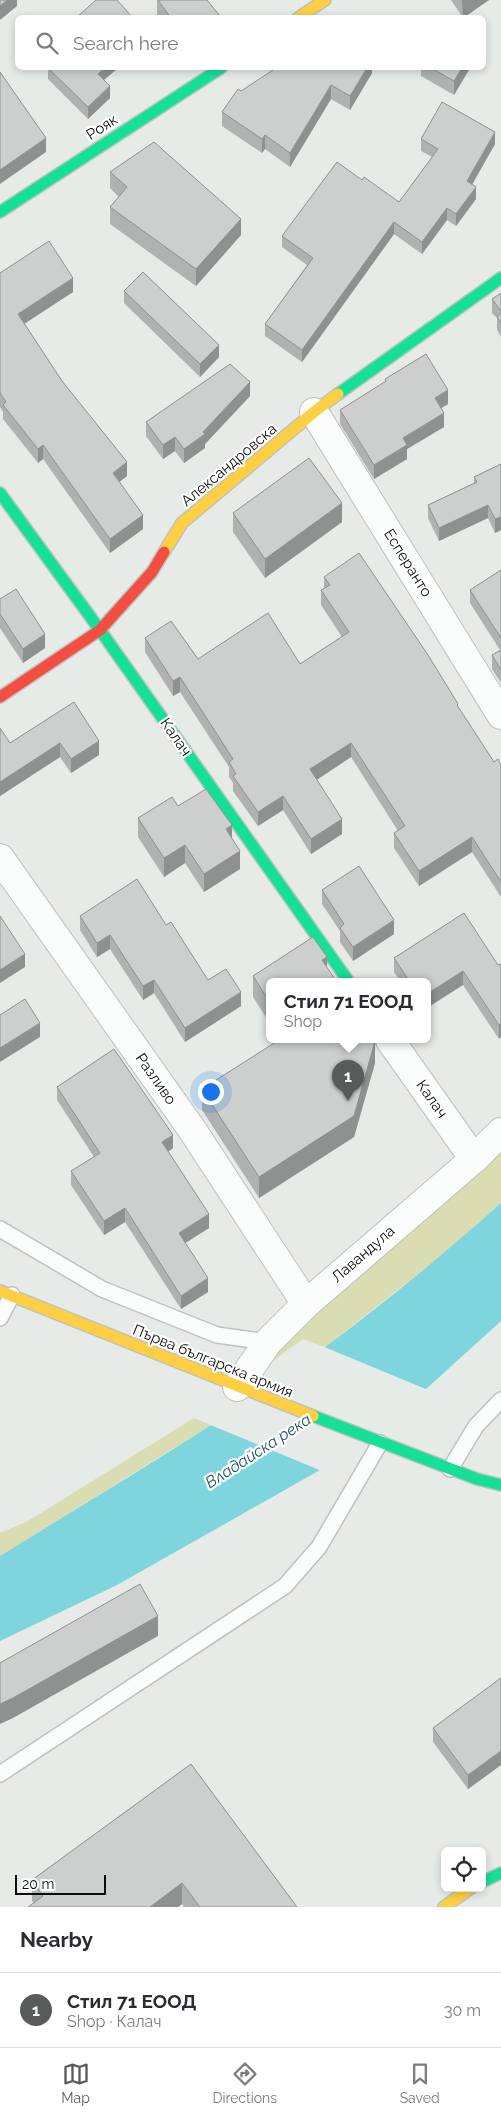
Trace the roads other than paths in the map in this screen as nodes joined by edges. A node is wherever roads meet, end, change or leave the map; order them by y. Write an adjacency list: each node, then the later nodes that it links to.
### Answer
1 (325, 0): 2 (street)
2 (302, 15)
3 (218, 70): 4 (street, Рояк)
4 (0, 212)
5 (501, 278): 6 (street, Александровска)
6 (314, 412): 8 (street, Александровска); 10 (street, Есперанто)
7 (0, 493): 8 (street, Калач)
8 (100, 630): 9 (street, Александровска); 12 (street, Калач)
9 (0, 697)
10 (501, 714)
11 (0, 858): 18 (street, Разливо)
12 (346, 978)
13 (392, 1043): 15 (street, Калач)
14 (501, 1132): 15 (street, Лавандула)
15 (474, 1159): 18 (street, Лавандула)
16 (0, 1229): 20 (lane)
17 (6, 1293): 19 (lane); 21 (street, Първа българска армия)
18 (306, 1304): 20 (street, Лавандула)
19 (0, 1318)
20 (268, 1342): 21 (street, Лавандула)
21 (237, 1387): 23 (street, Първа българска армия)
22 (501, 1400): 24 (lane)
23 (380, 1443): 24 (street, Първа българска армия); 26 (lane)
24 (450, 1469): 25 (street, Първа българска армия)
25 (501, 1486)
26 (0, 1774)
27 (501, 1873): 28 (street)
28 (486, 1880)
29 (465, 1892): 30 (street)
30 (444, 1907)

